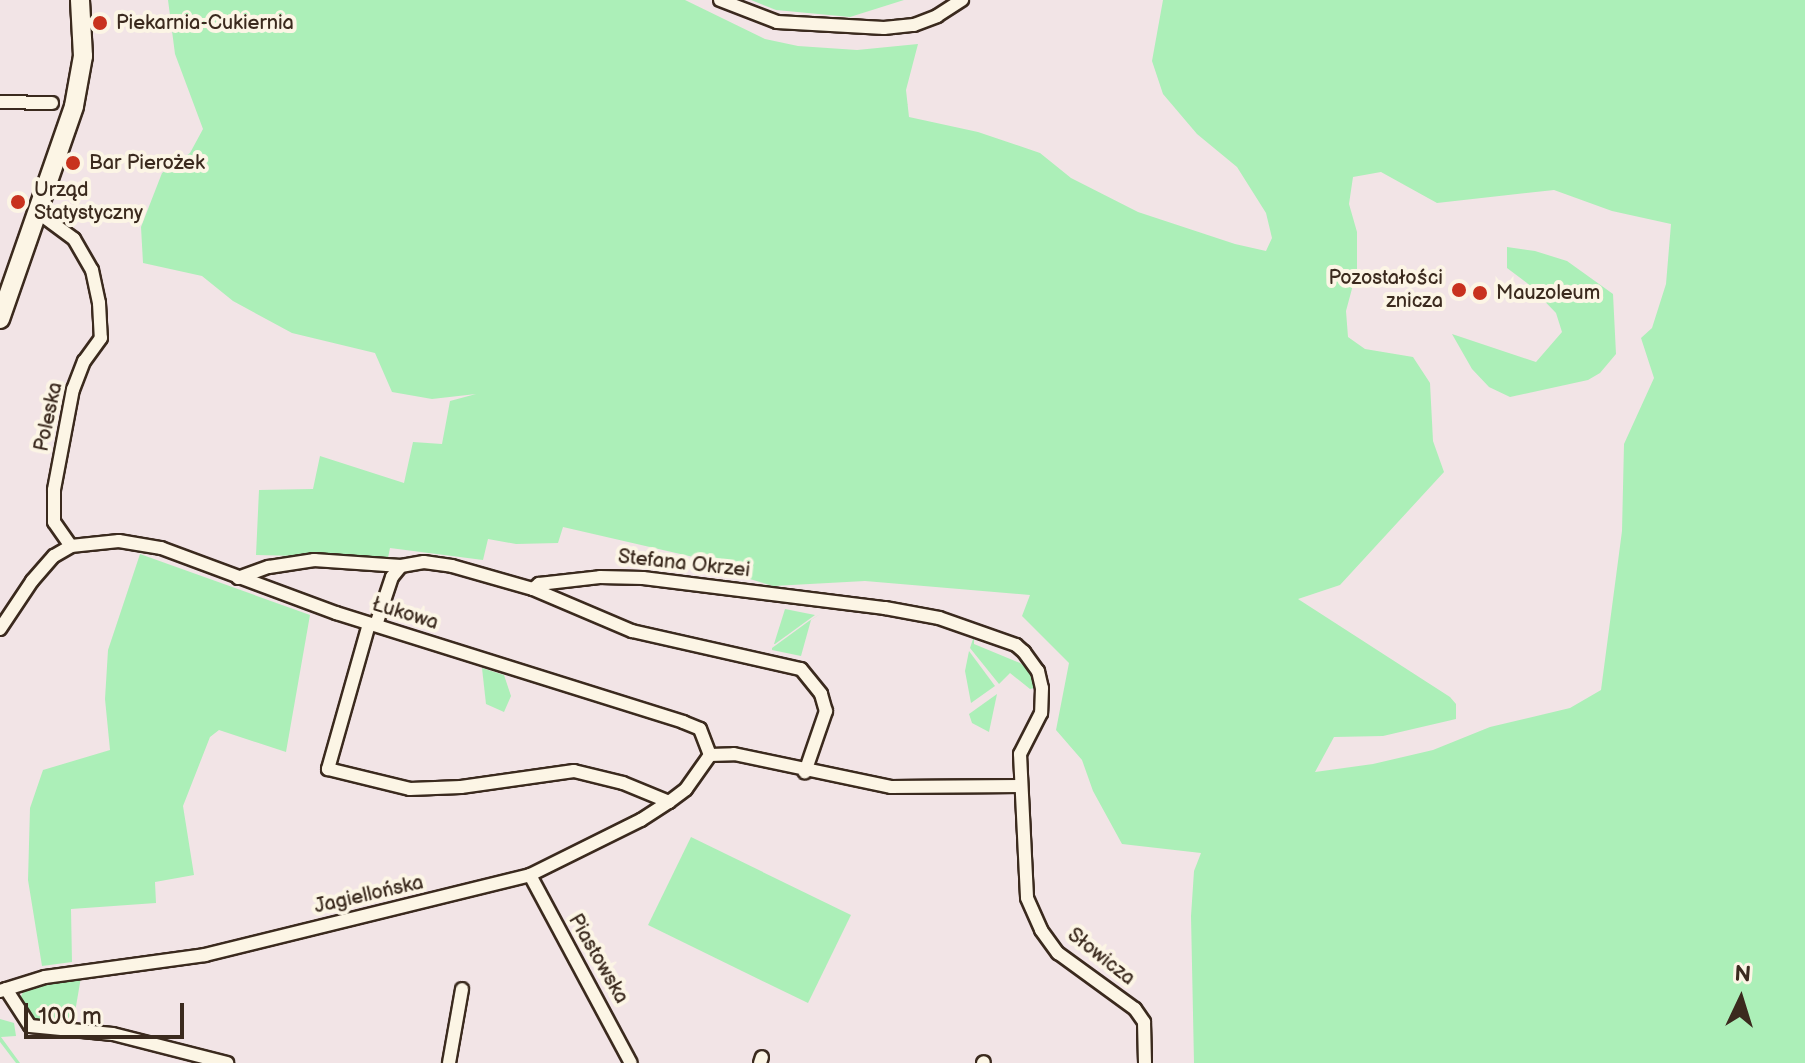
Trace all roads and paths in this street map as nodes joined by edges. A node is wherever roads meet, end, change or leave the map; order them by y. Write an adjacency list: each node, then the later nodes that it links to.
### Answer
1 (80, 0): 6 (street)
2 (720, 0): 3 (street)
3 (962, 0)
4 (0, 102): 5 (street)
5 (52, 103)
6 (36, 211): 7 (street); 8 (street, Poleska)
7 (0, 319)
8 (71, 546): 10 (street, Łukowa); 13 (street)
9 (401, 566): 10 (street); 11 (street); 12 (street)
10 (238, 578): 12 (street, Łukowa)
11 (533, 589): 15 (street); 16 (street, Stefana Okrzei)
12 (373, 625): 14 (street, Łukowa); 17 (street)
13 (0, 629)
14 (710, 755): 15 (street); 17 (street, Jagiellońska)
15 (805, 772): 16 (street)
16 (1020, 786): 24 (street, Słowicza)
17 (669, 802): 18 (street, Jagiellońska)
18 (530, 875): 20 (street, Jagiellońska); 23 (street, Piastowska)
19 (462, 989): 22 (street)
20 (3, 990): 21 (street)
21 (227, 1063)
22 (449, 1063)
23 (631, 1063)
24 (1145, 1063)

